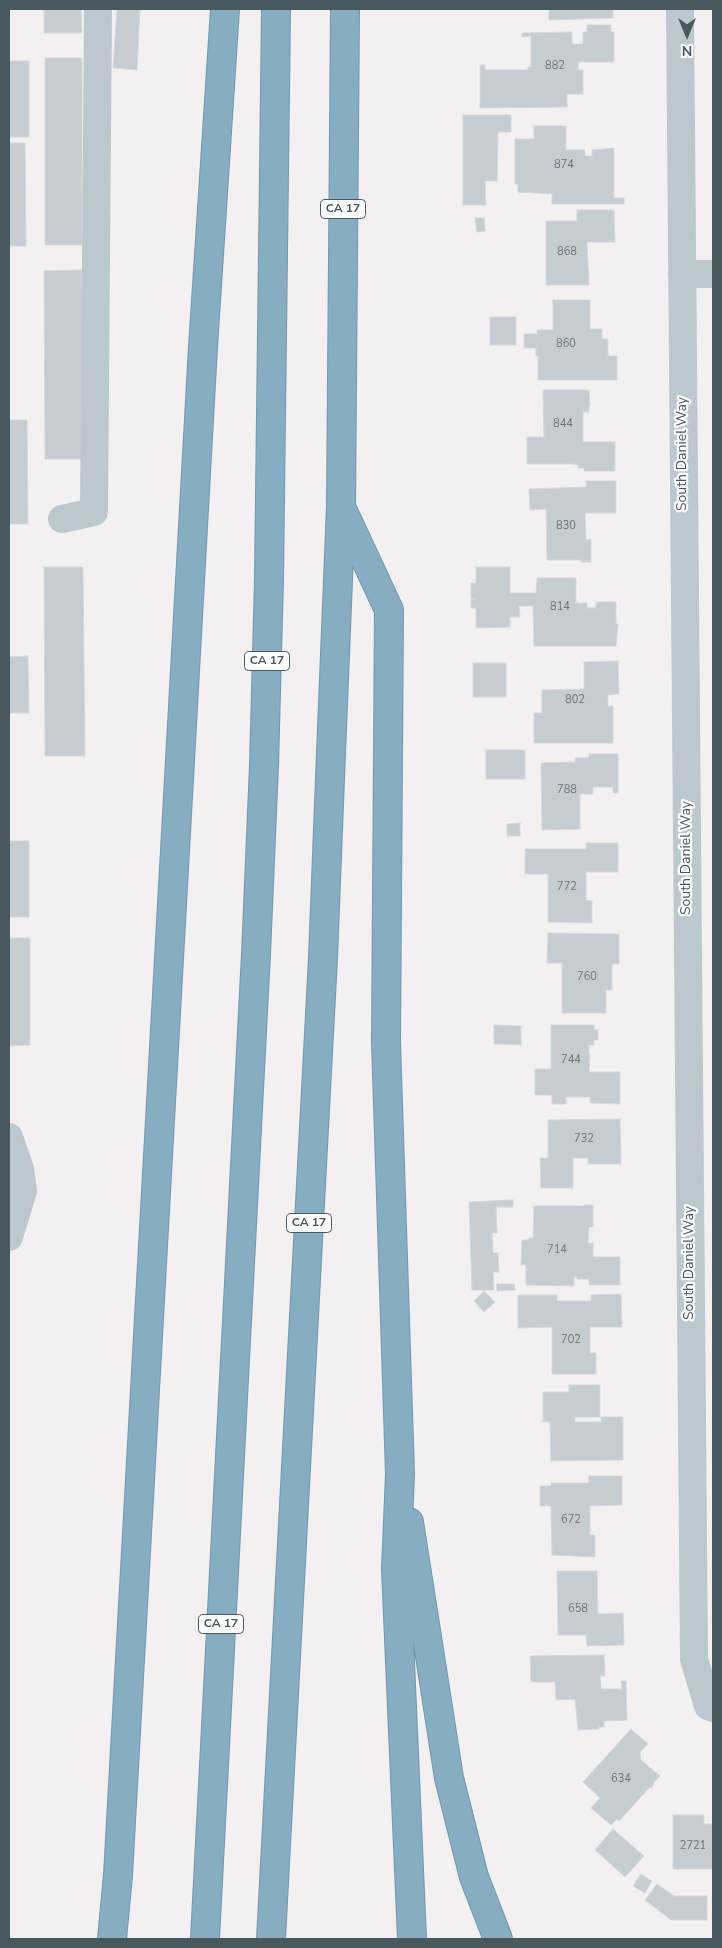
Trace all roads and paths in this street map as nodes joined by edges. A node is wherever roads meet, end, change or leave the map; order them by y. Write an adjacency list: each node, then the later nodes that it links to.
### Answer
1 (98, 9): 9 (street)
2 (225, 9): 15 (highway)
3 (276, 9): 14 (highway, CA 17)
4 (345, 9): 8 (highway, CA 17)
5 (680, 9): 6 (street, South Daniel Way)
6 (682, 274): 7 (street); 13 (street, South Daniel Way)
7 (713, 274)
8 (340, 506): 12 (highway); 16 (highway, CA 17)
9 (62, 519)
10 (9, 1137): 11 (street)
11 (9, 1232)
12 (400, 1474): 17 (highway); 18 (highway)
13 (711, 1707)
14 (205, 1938)
15 (112, 1939)
16 (271, 1939)
17 (412, 1939)
18 (498, 1939)

